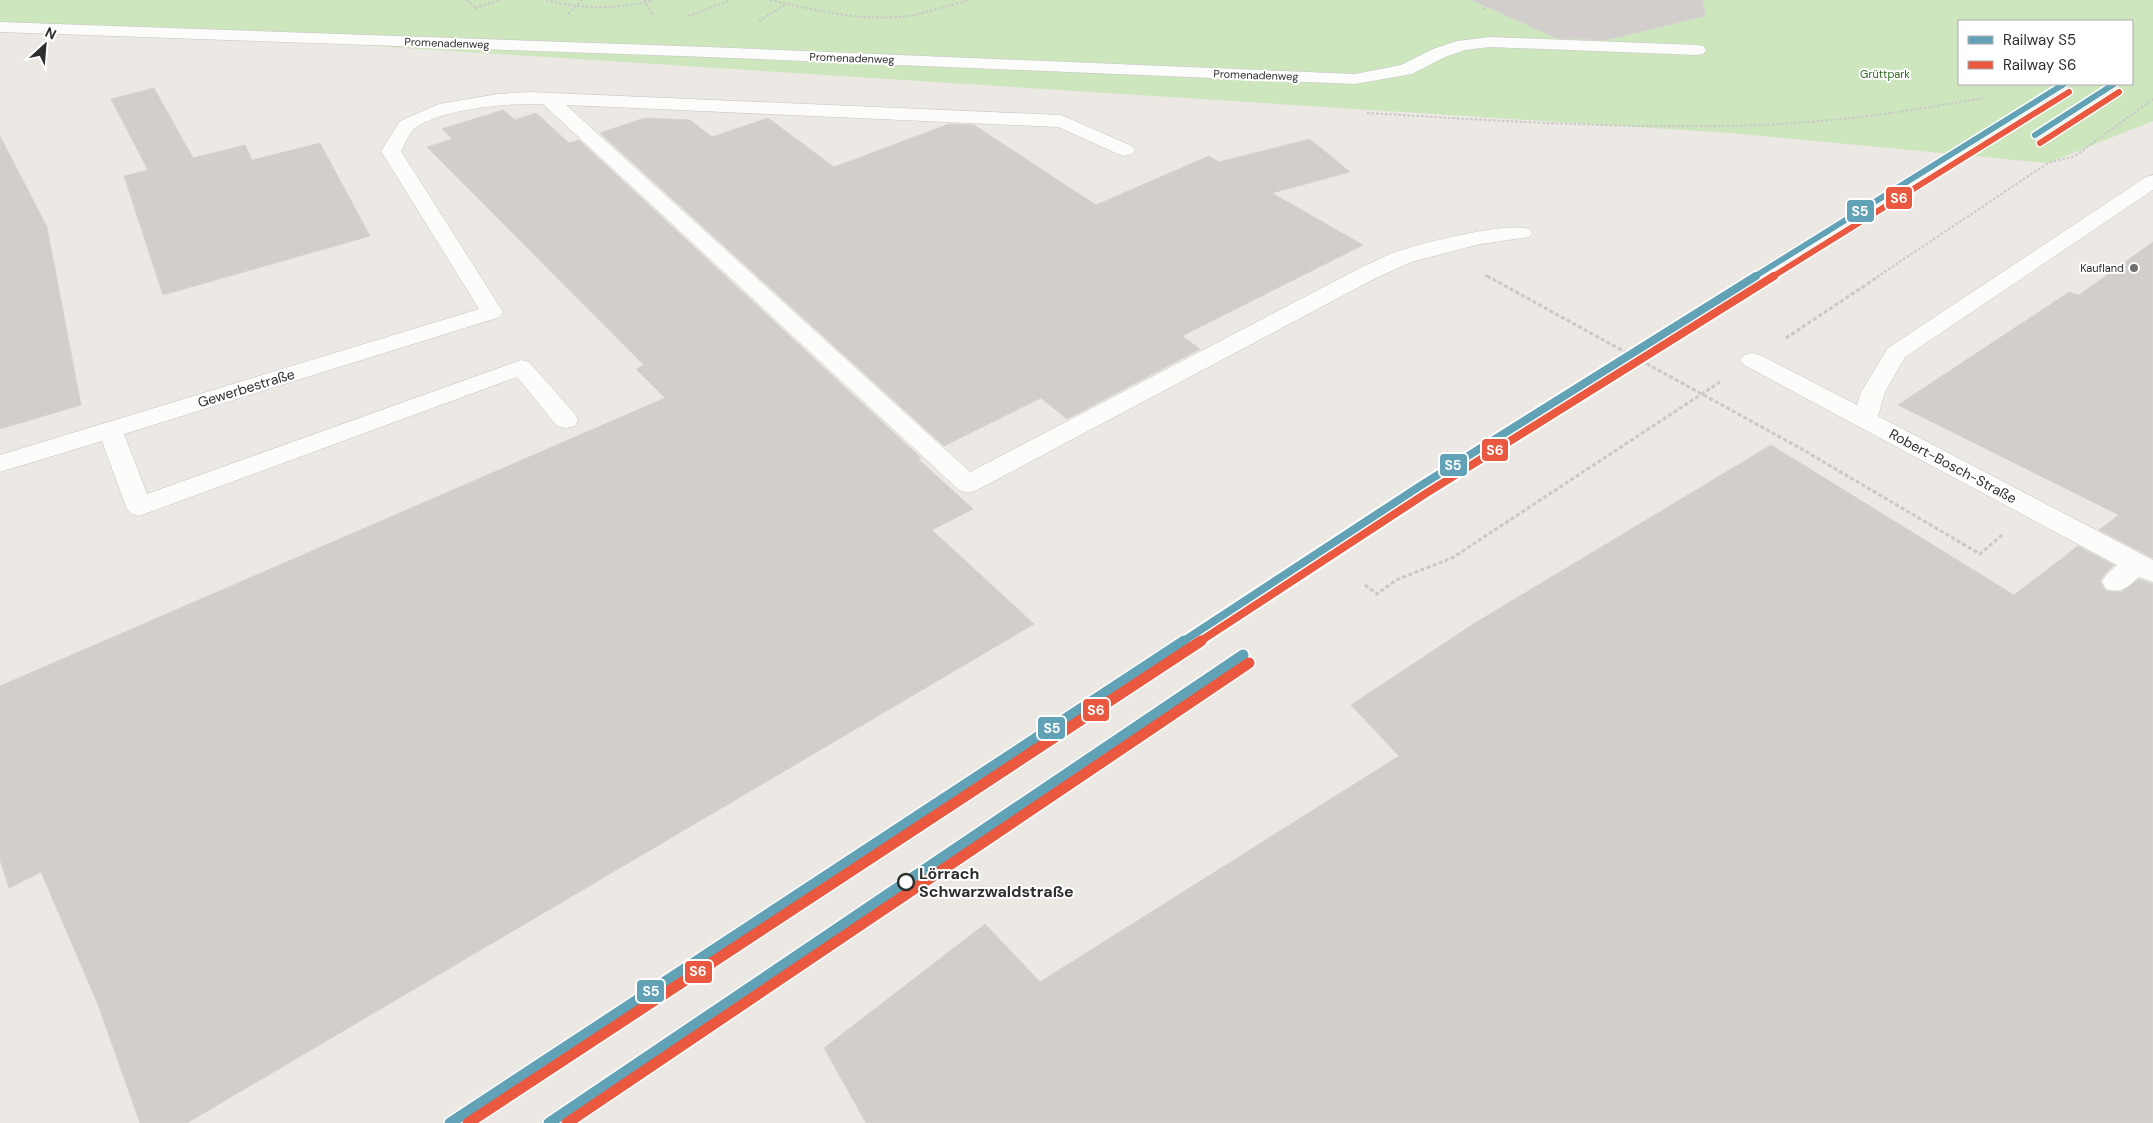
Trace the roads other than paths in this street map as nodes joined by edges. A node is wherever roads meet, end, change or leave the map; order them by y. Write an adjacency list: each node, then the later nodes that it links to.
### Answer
1 (0, 27): 2 (street, Promenadenweg)
2 (1697, 50)
3 (548, 99): 4 (street); 6 (street); 10 (street, Gewerbestraße)
4 (1125, 150)
5 (2153, 181): 9 (street)
6 (1522, 233)
7 (1752, 360): 9 (street, Robert-Bosch-Straße)
8 (566, 420): 10 (street)
9 (1865, 420): 12 (street, Robert-Bosch-Straße)
10 (110, 430): 11 (street, Gewerbestraße)
11 (0, 464)
12 (2145, 568): 13 (street)
13 (2116, 582)

